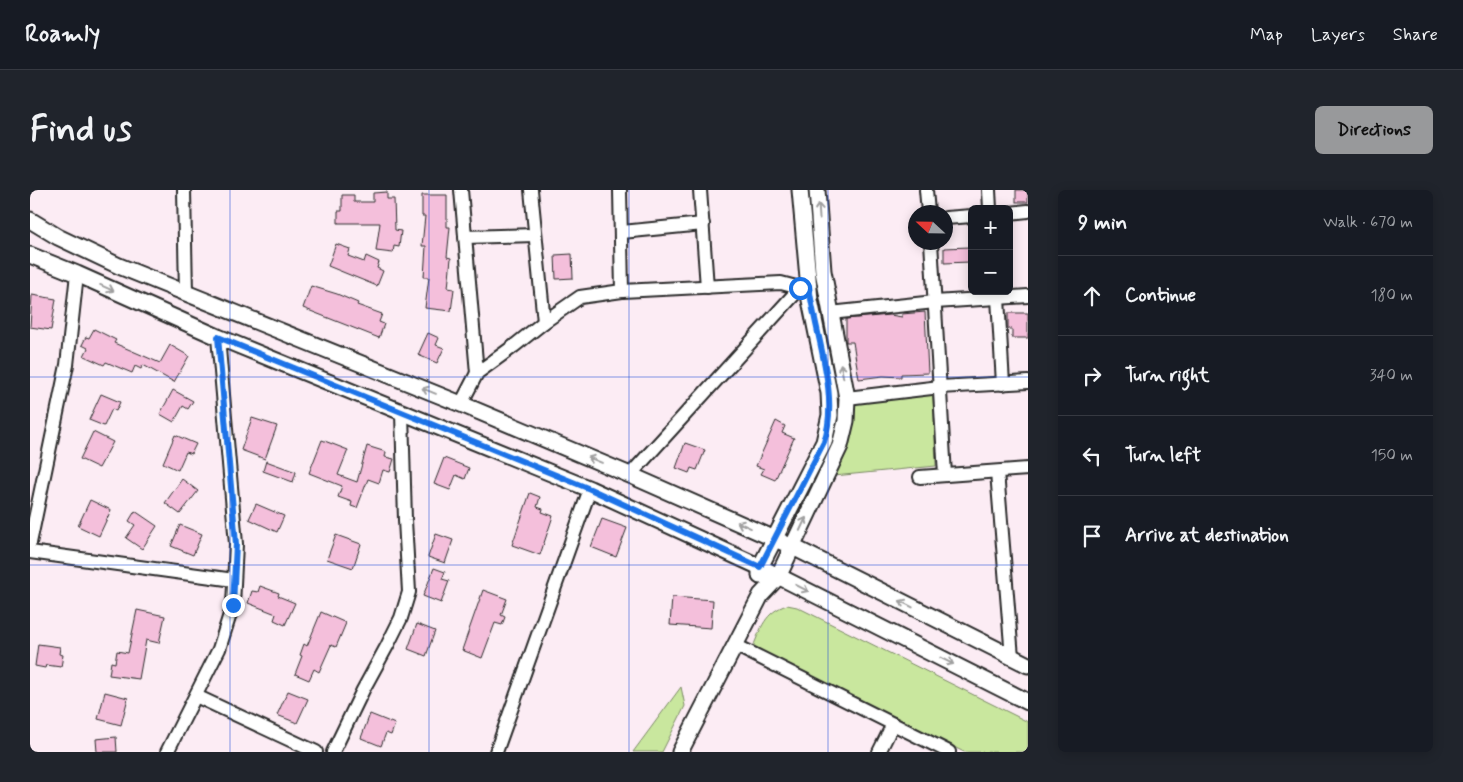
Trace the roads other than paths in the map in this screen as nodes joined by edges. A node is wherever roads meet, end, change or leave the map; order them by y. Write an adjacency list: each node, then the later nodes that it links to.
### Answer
1 (184, 190): 27 (street)
2 (461, 190): 20 (street)
3 (532, 190): 19 (street)
4 (620, 190): 18 (street)
5 (700, 190): 17 (street)
6 (800, 190): 25 (street)
7 (817, 190): 31 (street, one-way to 7)
8 (926, 190): 10 (street)
9 (989, 190): 11 (street)
10 (927, 205)
11 (990, 205)
12 (1028, 211): 13 (street)
13 (1013, 213)
14 (968, 216): 15 (street)
15 (953, 217)
16 (30, 220): 27 (street)
17 (703, 224): 18 (street); 24 (street)
18 (622, 232): 26 (street)
19 (535, 235): 20 (street); 32 (street)
20 (464, 237): 34 (street)
21 (931, 250): 30 (street)
22 (30, 255): 23 (street)
23 (77, 274): 33 (street, one-way to 33); 48 (street)
24 (707, 287): 25 (street); 26 (street)
25 (804, 287): 43 (street); 47 (street)
26 (622, 291): 32 (street)
27 (186, 293): 39 (street, one-way to 27)
28 (1028, 296): 29 (street)
29 (998, 298): 30 (street); 36 (street)
30 (935, 302): 31 (street); 37 (street)
31 (830, 313): 38 (street, one-way to 31)
32 (544, 322): 34 (street)
33 (218, 337): 40 (street); 53 (street)
34 (477, 373): 39 (street)
35 (1028, 382): 36 (street)
36 (1003, 384): 37 (street)
37 (940, 387): 38 (street); 44 (street)
38 (847, 398): 49 (street, one-way to 38)
39 (461, 404): 43 (street, one-way to 39)
40 (402, 413): 46 (street); 63 (street)
41 (1028, 469): 42 (street)
42 (997, 472): 44 (street); 56 (street)
43 (630, 475): 47 (street, one-way to 43)
44 (945, 475): 45 (street)
45 (920, 477)
46 (590, 489): 51 (street); 64 (street)
47 (775, 539): 49 (street); 51 (street)
48 (30, 543)
49 (793, 547): 52 (street); 56 (street, one-way to 49)
50 (30, 552): 53 (street)
51 (760, 567): 52 (street); 54 (street)
52 (778, 576): 54 (street); 59 (street, one-way to 59)
53 (234, 580): 58 (street)
54 (761, 595): 55 (street)
55 (735, 645): 60 (street); 65 (street)
56 (1012, 657): 57 (street)
57 (1028, 665)
58 (196, 696): 61 (street); 62 (street)
59 (1028, 702)
60 (893, 724): 66 (street); 67 (street)
61 (167, 752)
62 (316, 752)
63 (333, 752)
64 (496, 752)
65 (680, 752)
66 (879, 752)
67 (949, 752)

